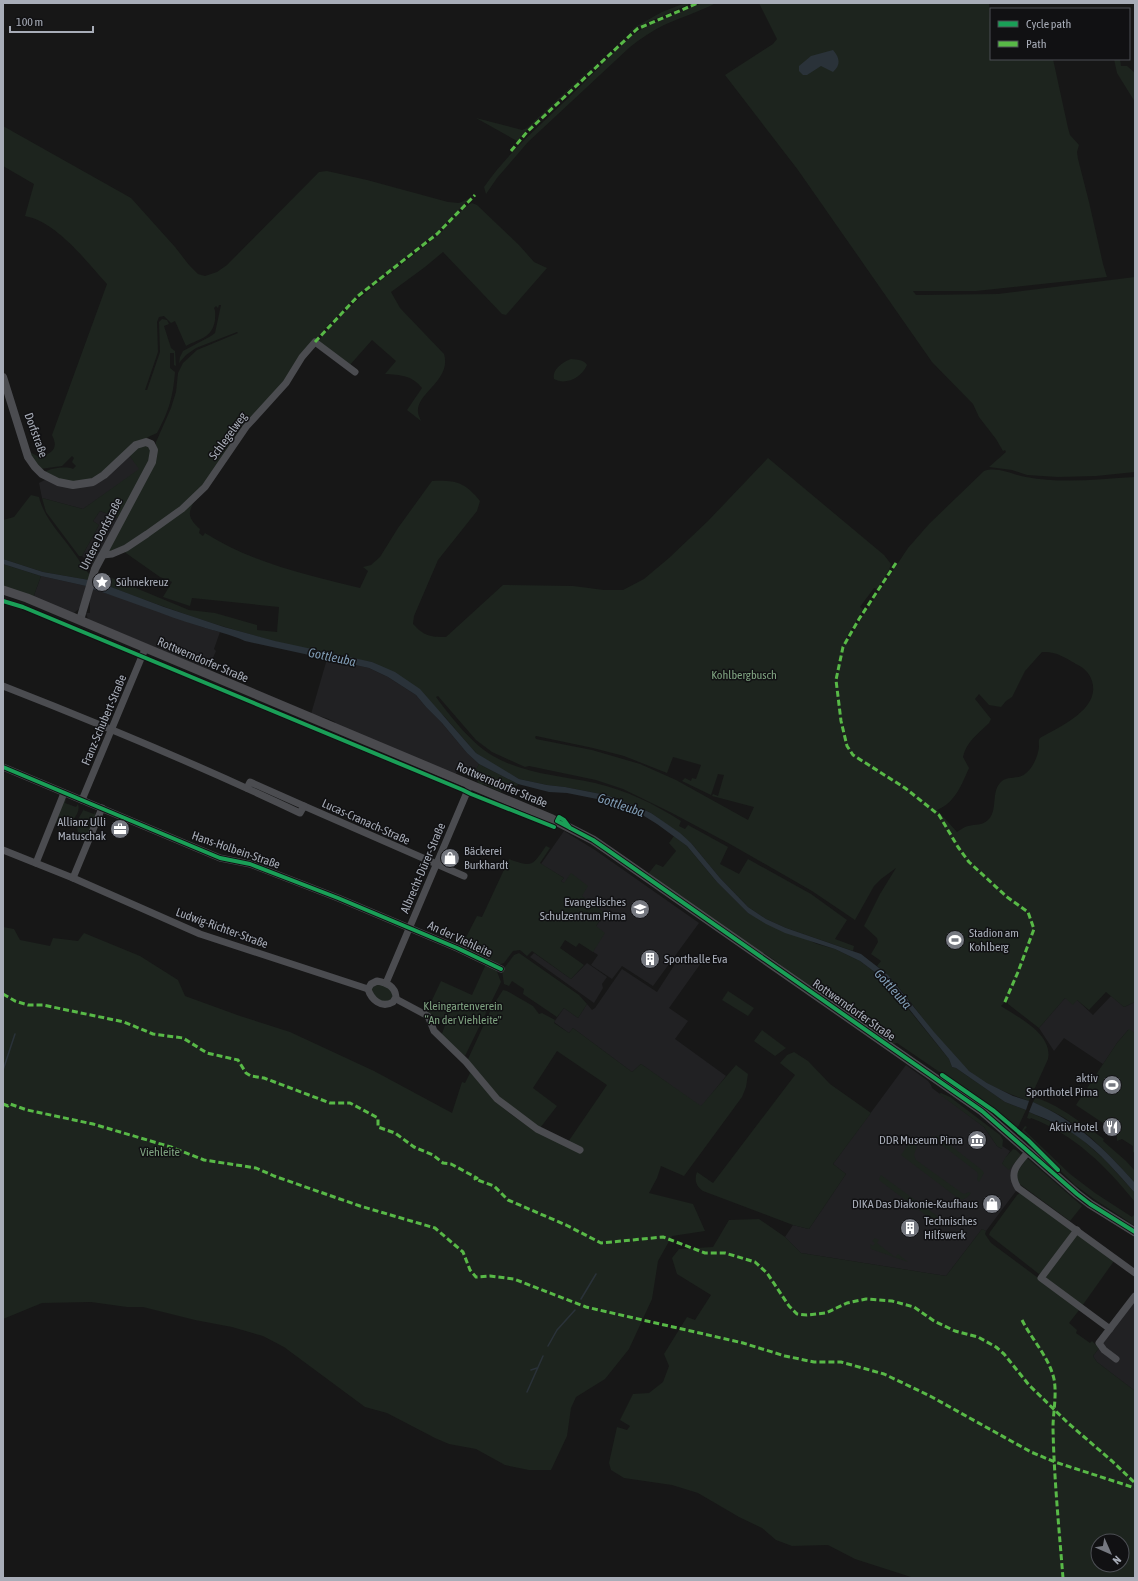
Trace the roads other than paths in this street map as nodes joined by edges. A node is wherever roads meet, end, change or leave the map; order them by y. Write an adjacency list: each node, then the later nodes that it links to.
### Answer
1 (355, 372): 4 (street, Schlegelweg)
2 (3, 377): 3 (street, Dorfstraße)
3 (152, 462): 4 (street, Untere Dorfstraße)
4 (103, 555): 6 (street, Untere Dorfstraße)
5 (3, 590): 6 (main road, Rottwerndorfer Straße)
6 (80, 620): 7 (main road, Rottwerndorfer Straße)
7 (145, 649): 9 (street, Franz-Schubert-Straße); 11 (main road, Rottwerndorfer Straße)
8 (3, 686): 9 (street, Lucas-Cranach-Straße)
9 (111, 730): 13 (street, Franz-Schubert-Straße); 17 (street, Lucas-Cranach-Straße)
10 (3, 767): 12 (street, Hans-Holbein-Straße)
11 (470, 785): 17 (street, Albrecht-Dürer-Straße); 26 (main road, Rottwerndorfer Straße)
12 (64, 793): 13 (street, Hans-Holbein-Straße); 16 (street)
13 (82, 800): 14 (street, Hans-Holbein-Straße)
14 (102, 808): 19 (street); 20 (street, Hans-Holbein-Straße)
15 (3, 850): 16 (street, Ludwig-Richter-Straße)
16 (36, 863): 19 (street, Ludwig-Richter-Straße)
17 (437, 865): 18 (street, Lucas-Cranach-Straße); 20 (street, Albrecht-Dürer-Straße)
18 (464, 876)
19 (73, 878): 23 (street, Ludwig-Richter-Straße)
20 (410, 927): 21 (street, An der Viehleite); 22 (street, Albrecht-Dürer-Straße)
21 (501, 969)
22 (386, 983): 23 (street); 24 (street)
23 (368, 989): 24 (street)
24 (396, 1000): 25 (street)
25 (580, 1150)
26 (1028, 1152): 27 (street); 28 (main road, Rottwerndorfer Straße)
27 (1077, 1230): 29 (street); 31 (street)
28 (1135, 1232)
29 (1135, 1273)
30 (1135, 1296): 31 (street)
31 (1110, 1329): 32 (street)
32 (1116, 1359)

